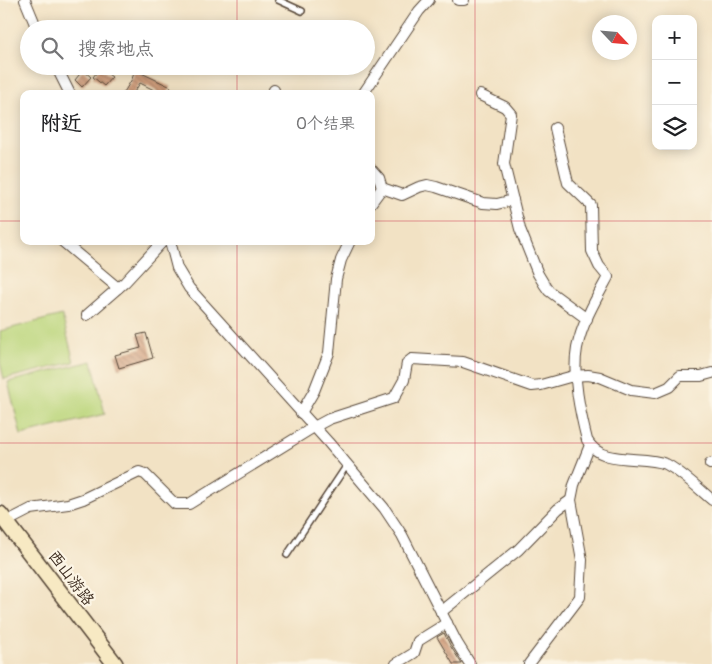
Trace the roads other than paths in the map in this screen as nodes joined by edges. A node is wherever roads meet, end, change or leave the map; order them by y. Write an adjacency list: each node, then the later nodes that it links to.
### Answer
1 (25, 0): 7 (street)
2 (278, 0): 6 (lane)
3 (429, 0): 10 (street)
4 (458, 0): 5 (street)
5 (464, 0)
6 (302, 11)
7 (33, 20)
8 (60, 75): 9 (street)
9 (68, 90)
10 (366, 90)
11 (480, 95): 16 (street)
12 (555, 128): 23 (street)
13 (375, 174): 14 (street)
14 (382, 188): 15 (street); 16 (street)
15 (375, 198)
16 (513, 200): 23 (street)
17 (67, 245): 21 (street)
18 (159, 245): 21 (street)
19 (171, 245): 26 (street)
20 (348, 245): 26 (street)
21 (118, 288): 22 (street)
22 (87, 315)
23 (587, 319): 25 (street)
24 (712, 372): 25 (street)
25 (576, 376): 27 (street); 28 (street)
26 (302, 414): 27 (street)
27 (314, 427): 29 (street); 32 (street)
28 (590, 445): 30 (street); 31 (street)
29 (347, 465): 33 (lane); 34 (street)
30 (571, 500): 34 (street); 39 (street)
31 (712, 500)
32 (3, 518): 36 (street, 西山游路)
33 (287, 555)
34 (441, 612): 35 (street)
35 (447, 623): 37 (street); 38 (street)
36 (115, 664)
37 (396, 664)
38 (470, 664)
39 (529, 664)

